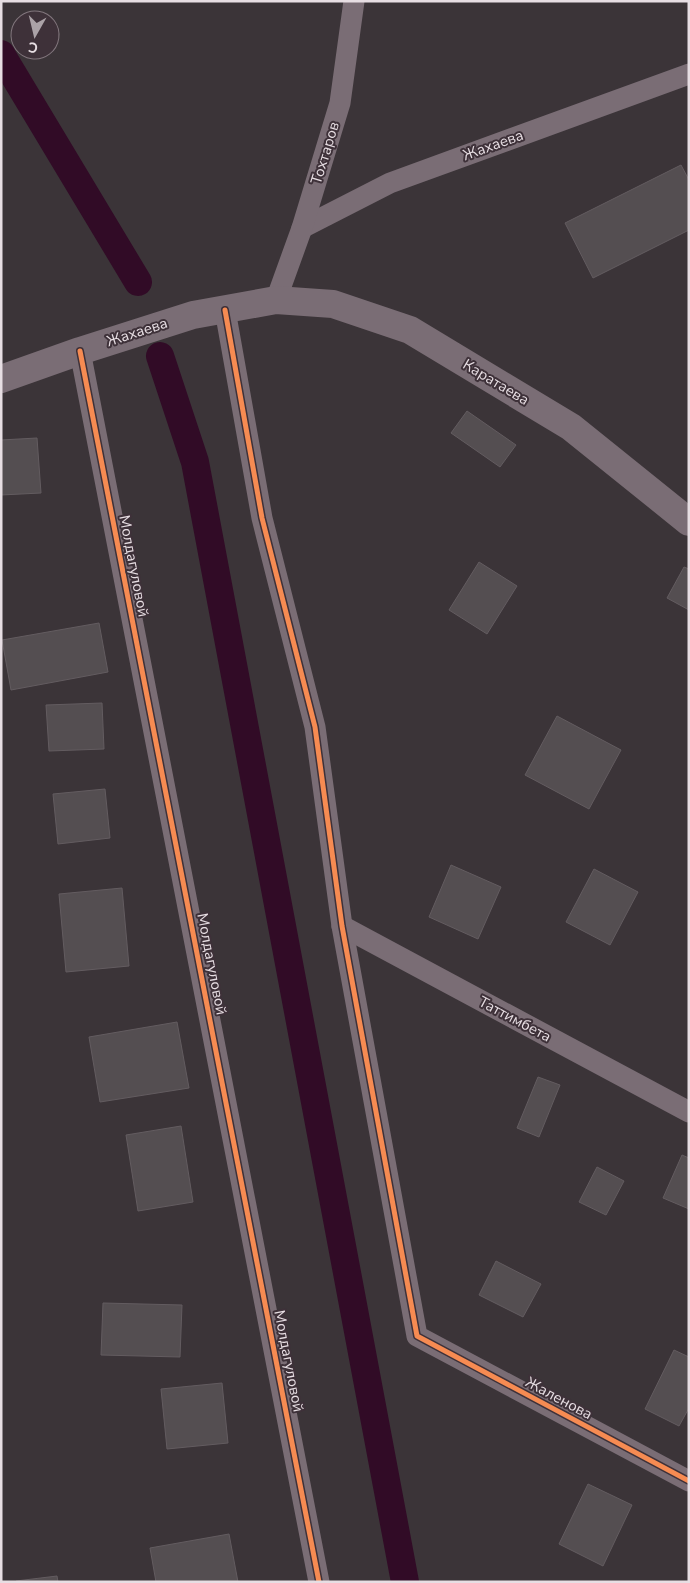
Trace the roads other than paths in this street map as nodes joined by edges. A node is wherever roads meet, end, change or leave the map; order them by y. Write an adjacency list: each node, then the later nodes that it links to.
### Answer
1 (354, 1): 3 (street, Тохтаров)
2 (689, 74): 3 (street, Жахаева)
3 (302, 228): 4 (street, Тохтаров)
4 (276, 300): 5 (street, Жахаева); 8 (street, Каратаева)
5 (225, 310): 6 (street, Жахаева); 9 (street)
6 (86, 348): 7 (street, Жахаева); 12 (street, Молдагуловой)
7 (1, 379)
8 (689, 522)
9 (342, 926): 10 (street, Таттимбета); 11 (street, Жаленова)
10 (689, 1112)
11 (689, 1481)
12 (319, 1582)

